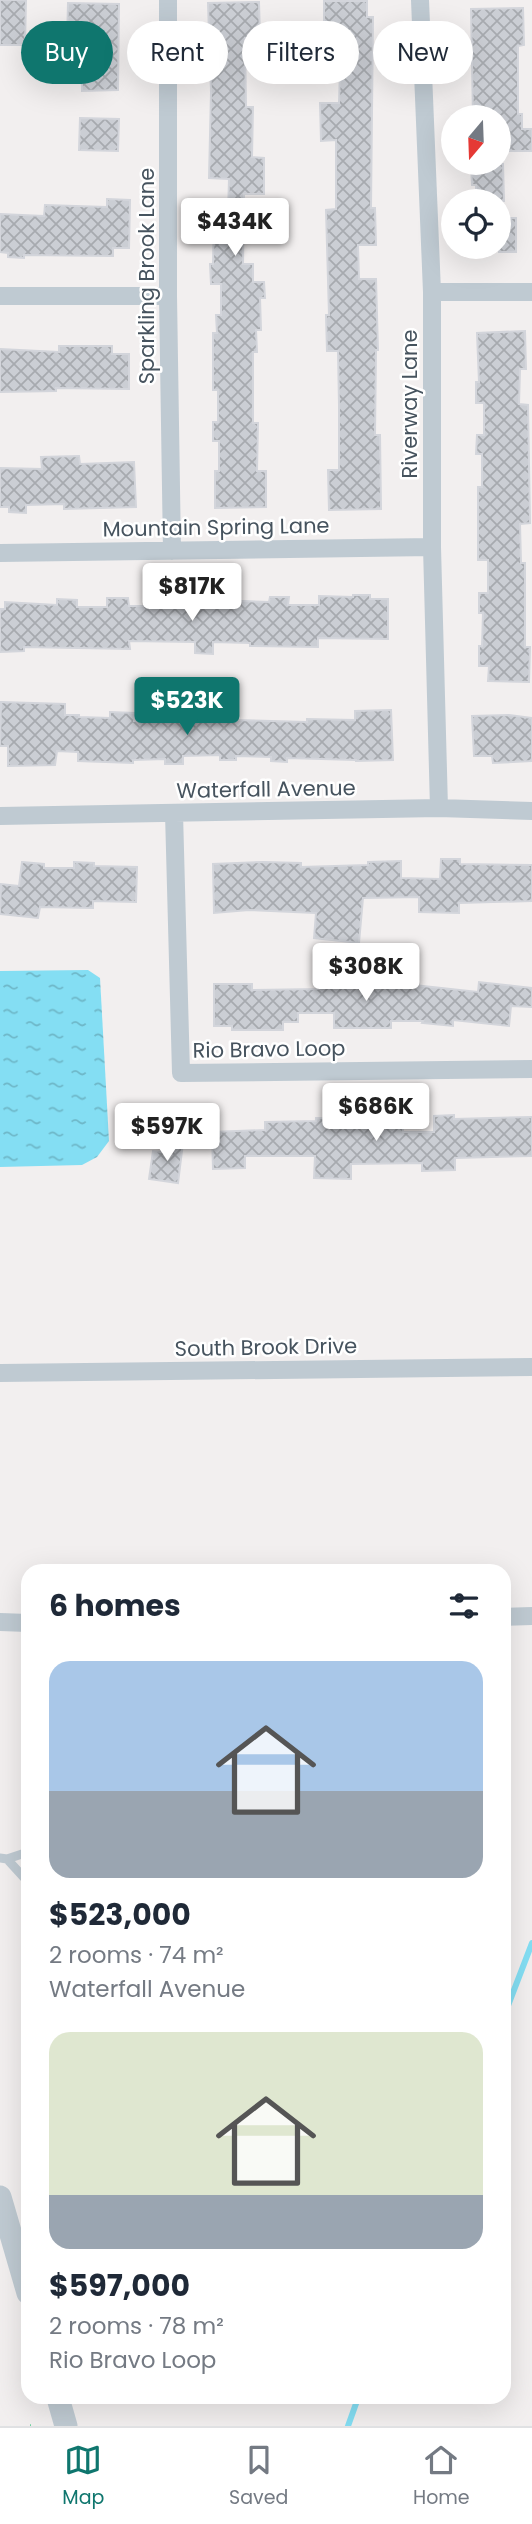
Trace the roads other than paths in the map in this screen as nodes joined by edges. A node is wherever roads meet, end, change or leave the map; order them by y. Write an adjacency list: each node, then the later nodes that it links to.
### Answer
1 (168, 0): 6 (street, Sparkling Brook Lane)
2 (420, 0): 3 (street, Riverway Lane)
3 (432, 292): 4 (street); 7 (street, Riverway Lane)
4 (532, 292)
5 (0, 296): 6 (street)
6 (168, 296): 8 (street, Sparkling Brook Lane)
7 (432, 547): 8 (street, Mountain Spring Lane); 10 (street, Riverway Lane)
8 (172, 551): 9 (street, Mountain Spring Lane)
9 (0, 552)
10 (439, 808): 11 (street, Waterfall Avenue); 12 (street, Waterfall Avenue)
11 (532, 811)
12 (174, 813): 13 (street, Waterfall Avenue); 14 (street, Rio Bravo Loop)
13 (0, 816)
14 (532, 1069)
15 (532, 1367): 16 (street, South Brook Drive)
16 (0, 1373)
17 (532, 1616): 18 (street)
18 (511, 1617)
19 (0, 1622): 20 (street)
20 (21, 1623)
21 (21, 1854): 22 (lane)
22 (4, 1858): 23 (lane)
23 (21, 1875)
24 (0, 2197): 25 (street)
25 (21, 2269)
26 (60, 2404): 27 (street)
27 (66, 2426)

